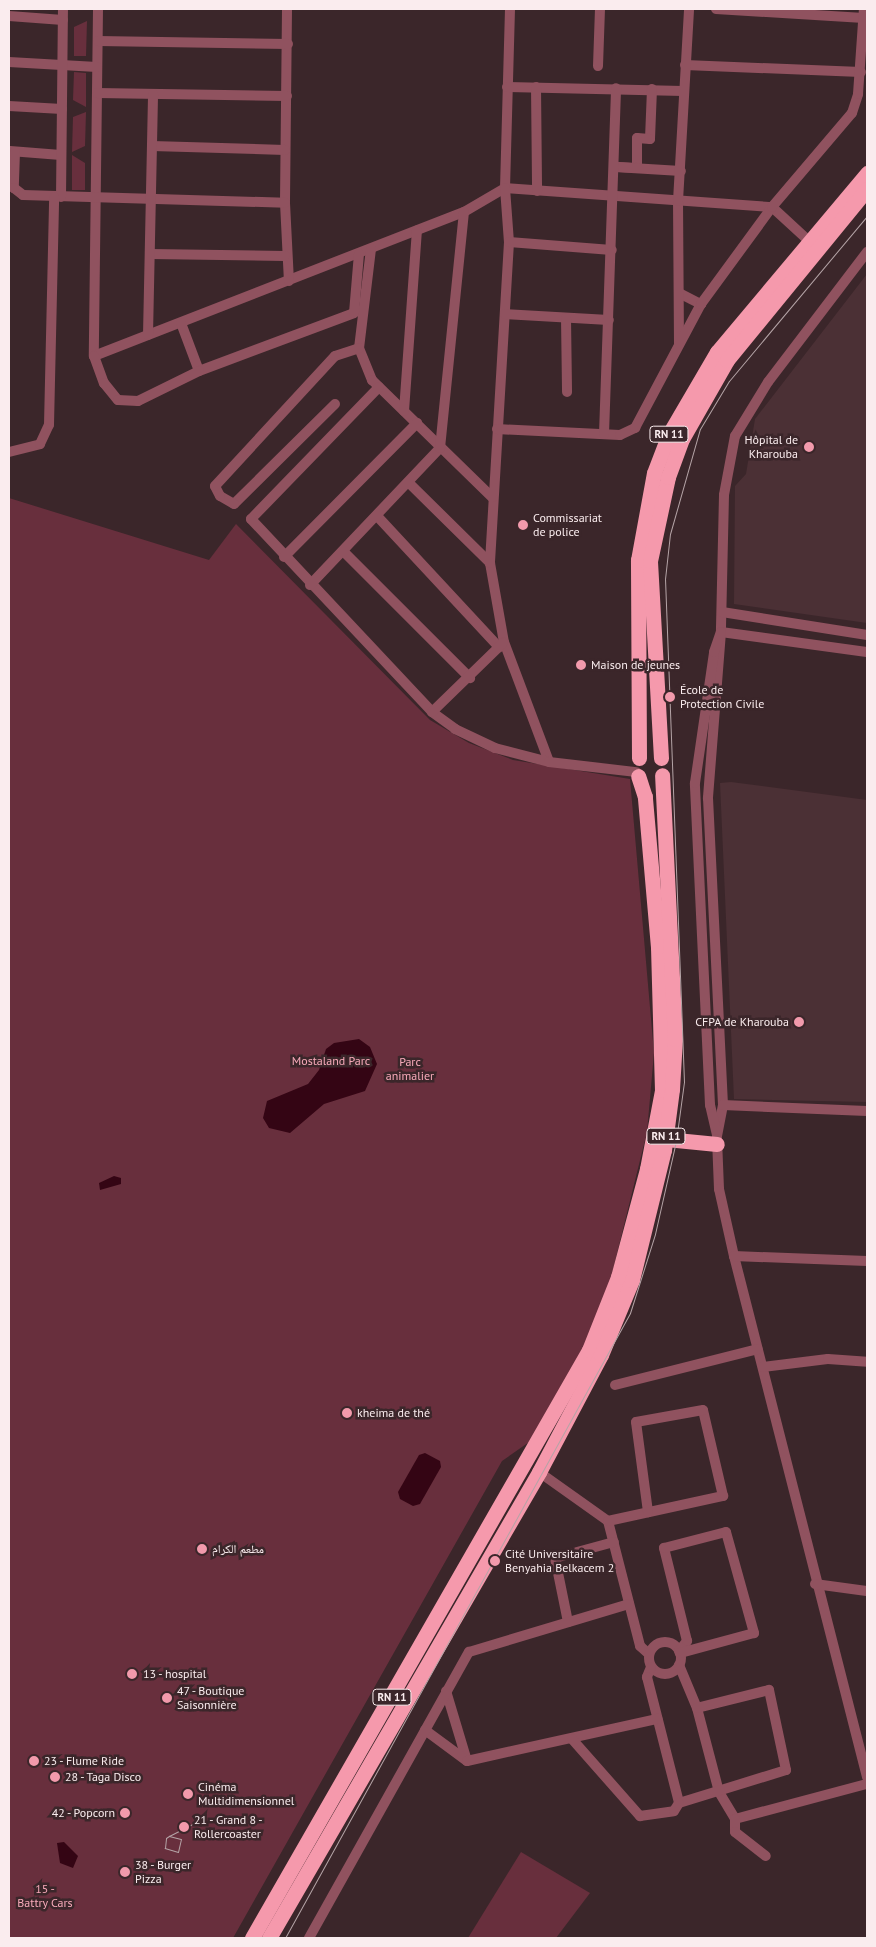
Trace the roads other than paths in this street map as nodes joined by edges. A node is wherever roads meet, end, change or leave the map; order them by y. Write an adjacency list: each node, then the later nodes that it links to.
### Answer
1 (63, 9): 10 (street)
2 (98, 9): 11 (street)
3 (287, 9): 12 (street)
4 (510, 9): 19 (street)
5 (600, 9): 17 (street)
6 (689, 9): 14 (street)
7 (716, 9): 8 (street)
8 (864, 13): 18 (street)
9 (9, 16): 10 (street)
10 (63, 20): 15 (street)
11 (98, 41): 12 (street); 16 (street)
12 (288, 44): 26 (street)
13 (9, 62): 15 (street)
14 (685, 65): 18 (street); 23 (street)
15 (62, 66): 16 (street); 28 (street)
16 (97, 66): 24 (street)
17 (598, 66)
18 (861, 72): 45 (street)
19 (507, 87): 20 (street); 36 (street)
20 (536, 87): 21 (street); 38 (street)
21 (616, 88): 22 (street); 33 (street)
22 (652, 89): 23 (street); 33 (street)
23 (683, 91): 34 (street)
24 (96, 93): 25 (street); 41 (street)
25 (153, 94): 26 (street); 29 (street)
26 (287, 96): 30 (street)
27 (9, 106): 28 (street)
28 (62, 109): 32 (street)
29 (152, 146): 30 (street); 42 (street)
30 (285, 150): 44 (street)
31 (12, 151): 32 (street); 40 (street)
32 (61, 155): 40 (street)
33 (615, 167): 34 (street); 39 (street)
34 (681, 171): 43 (street)
35 (867, 173): 48 (highway, RN 11)
36 (505, 188): 38 (street); 46 (street); 49 (street)
37 (867, 189): 91 (highway, RN 11)
38 (537, 190): 39 (street)
39 (614, 196): 43 (street); 51 (street)
40 (57, 197): 41 (street); 76 (street)
41 (95, 197): 42 (street); 66 (street)
42 (151, 198): 44 (street); 53 (street)
43 (678, 201): 45 (street); 57 (street)
44 (285, 204): 55 (street)
45 (772, 207): 48 (street); 58 (street)
46 (464, 212): 47 (street); 75 (street)
47 (417, 230): 50 (street); 71 (street)
48 (809, 241): 93 (highway, RN 11)
49 (509, 242): 51 (street); 59 (street)
50 (371, 249): 54 (street); 65 (street)
51 (612, 250): 61 (street)
52 (867, 252): 84 (street)
53 (150, 254): 55 (street); 63 (street)
54 (359, 254): 56 (street); 67 (street)
55 (286, 256): 56 (street)
56 (289, 281): 62 (street)
57 (679, 293): 58 (street); 64 (street)
58 (701, 304): 64 (street)
59 (505, 314): 60 (street); 73 (street)
60 (566, 318): 61 (street); 69 (street)
61 (609, 320): 74 (street)
62 (181, 323): 63 (street); 67 (street)
63 (148, 335): 66 (street)
64 (678, 345): 74 (street)
65 (359, 348): 68 (street); 70 (street)
66 (94, 356): 67 (street)
67 (199, 371)
68 (379, 388): 71 (street); 81 (street)
69 (567, 392)
70 (335, 404)
71 (404, 411): 72 (street)
72 (417, 423): 75 (street); 81 (street)
73 (497, 429): 74 (street); 78 (street)
74 (604, 434)
75 (440, 448): 77 (street); 78 (street)
76 (9, 452)
77 (409, 483): 79 (street); 82 (street)
78 (492, 497): 82 (street)
79 (378, 517): 80 (street); 87 (street)
80 (345, 553): 83 (street); 89 (street)
81 (284, 556): 83 (street)
82 (490, 563): 87 (street)
83 (310, 585): 90 (street)
84 (722, 612): 85 (street); 86 (street)
85 (721, 632): 88 (street); 95 (street); 98 (street)
86 (867, 635)
87 (502, 644): 89 (street); 92 (street)
88 (867, 652)
89 (470, 678): 90 (street)
90 (432, 712): 92 (street)
91 (661, 758): 93 (highway); 94 (highway)
92 (549, 762): 93 (street)
93 (637, 767): 94 (highway); 129 (highway, RN 11)
94 (662, 775): 97 (highway, RN 11)
95 (723, 1105): 96 (street); 98 (street)
96 (867, 1111)
97 (666, 1139): 98 (highway); 105 (highway, RN 11)
98 (717, 1140): 99 (street)
99 (734, 1256): 100 (street); 101 (street)
100 (867, 1261)
101 (758, 1349): 103 (street); 104 (street)
102 (867, 1362): 103 (street)
103 (763, 1367): 109 (street)
104 (615, 1385)
105 (539, 1472): 107 (street); 130 (highway, RN 11)
106 (648, 1512): 106 (street); 107 (street)
107 (608, 1521): 108 (street)
108 (614, 1542): 111 (street); 112 (street)
109 (815, 1584): 110 (street); 123 (street)
110 (867, 1591)
111 (629, 1604): 112 (street); 114 (street)
112 (568, 1622): 117 (street)
113 (679, 1652): 113 (street); 114 (street); 115 (street)
114 (649, 1654): 116 (street)
115 (679, 1665): 116 (street); 118 (street)
116 (651, 1667): 119 (street)
117 (446, 1690): 120 (street); 122 (street)
118 (697, 1708): 125 (street); 125 (street)
119 (658, 1719): 121 (street); 126 (street)
120 (425, 1730): 122 (street); 131 (street)
121 (572, 1739): 122 (street); 126 (street)
122 (467, 1761)
123 (867, 1777)
124 (867, 1784): 127 (street)
125 (719, 1792): 126 (street); 127 (street)
126 (679, 1803)
127 (735, 1819): 128 (street)
128 (766, 1856)
129 (252, 1938)
130 (269, 1938)
131 (309, 1938)

